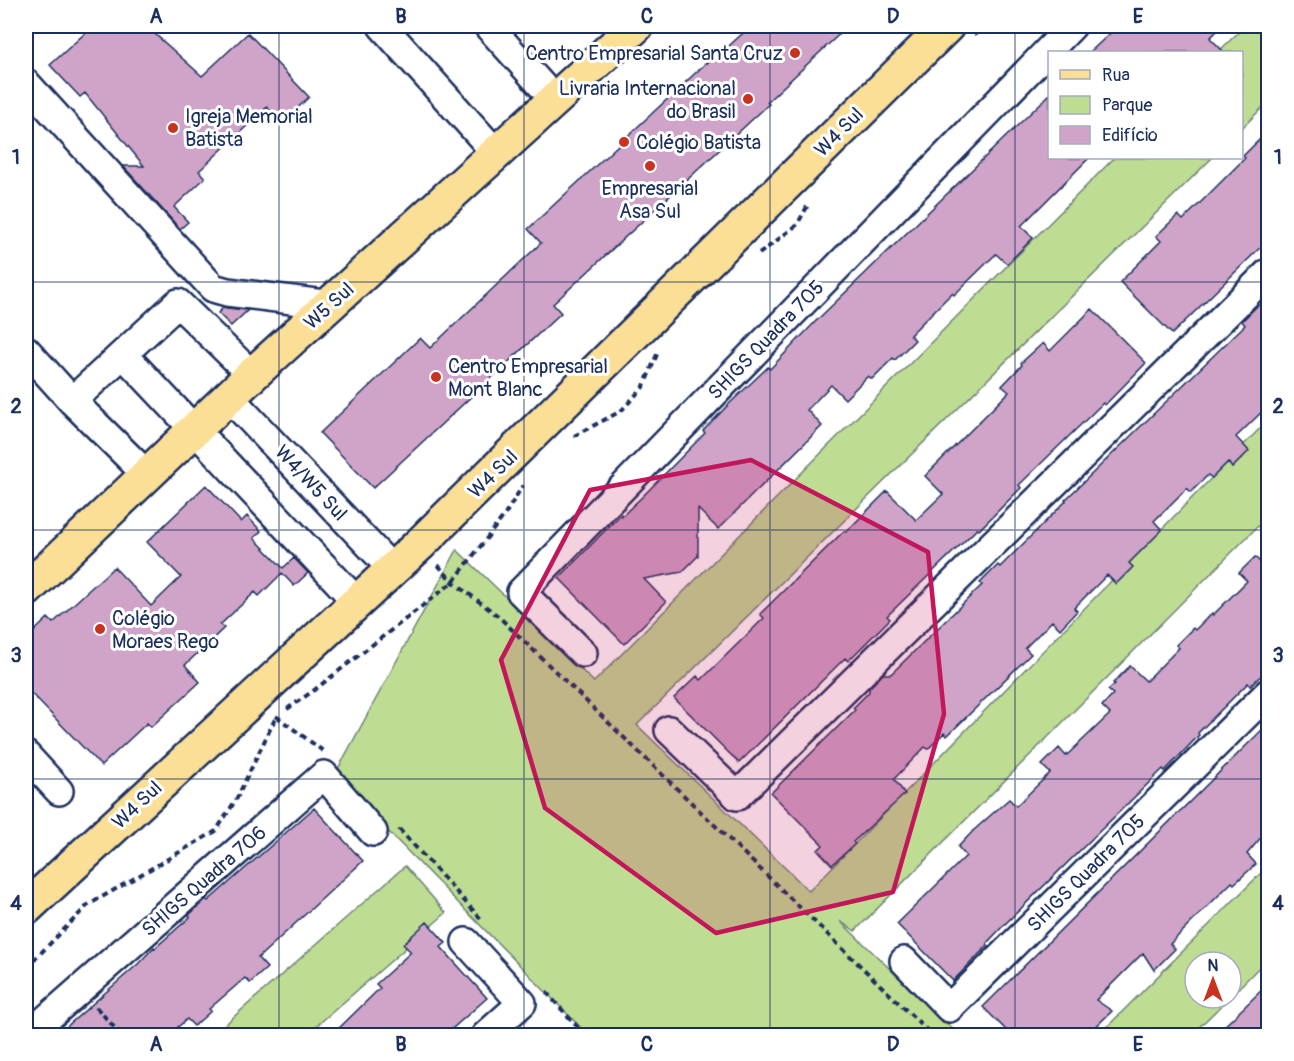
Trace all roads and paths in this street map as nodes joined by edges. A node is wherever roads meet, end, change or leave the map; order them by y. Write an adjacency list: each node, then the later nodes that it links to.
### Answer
1 (382, 26): 8 (street)
2 (947, 26): 17 (main road, W4 Sul)
3 (1072, 26): 20 (street, SHIGS Quadra 705)
4 (492, 27): 7 (street)
5 (624, 29): 7 (main road, W5 Sul)
6 (26, 83): 10 (street)
7 (554, 99): 8 (main road, W5 Sul)
8 (495, 152): 10 (main road, W5 Sul)
9 (1269, 273): 23 (street)
10 (332, 305): 13 (main road, W5 Sul)
11 (26, 350): 14 (street)
12 (123, 354): 13 (street, W4/W5 Sul); 14 (street); 15 (street)
13 (240, 386): 15 (main road, W5 Sul); 17 (street, W4/W5 Sul)
14 (72, 401): 16 (street)
15 (195, 430): 16 (main road, W5 Sul); 19 (street)
16 (146, 474): 18 (main road, W5 Sul)
17 (393, 570): 19 (main road, W4 Sul)
18 (26, 590)
19 (358, 603): 28 (main road, W4 Sul)
20 (583, 653)
21 (1269, 693): 30 (street, SHIGS Quadra 705)
22 (276, 716): 25 (path); 31 (path); 38 (path)
23 (669, 730)
24 (26, 755): 26 (street)
25 (330, 756)
26 (59, 791)
27 (383, 828): 29 (path); 33 (street, SHIGS Quadra 706)
28 (26, 908)
29 (477, 934): 36 (street)
30 (904, 961)
31 (26, 968)
32 (542, 987): 37 (path)
33 (80, 989): 34 (street, SHIGS Quadra 706); 35 (path)
34 (27, 1035)
35 (122, 1035)
36 (485, 1035)
37 (586, 1035)
38 (933, 1035)

